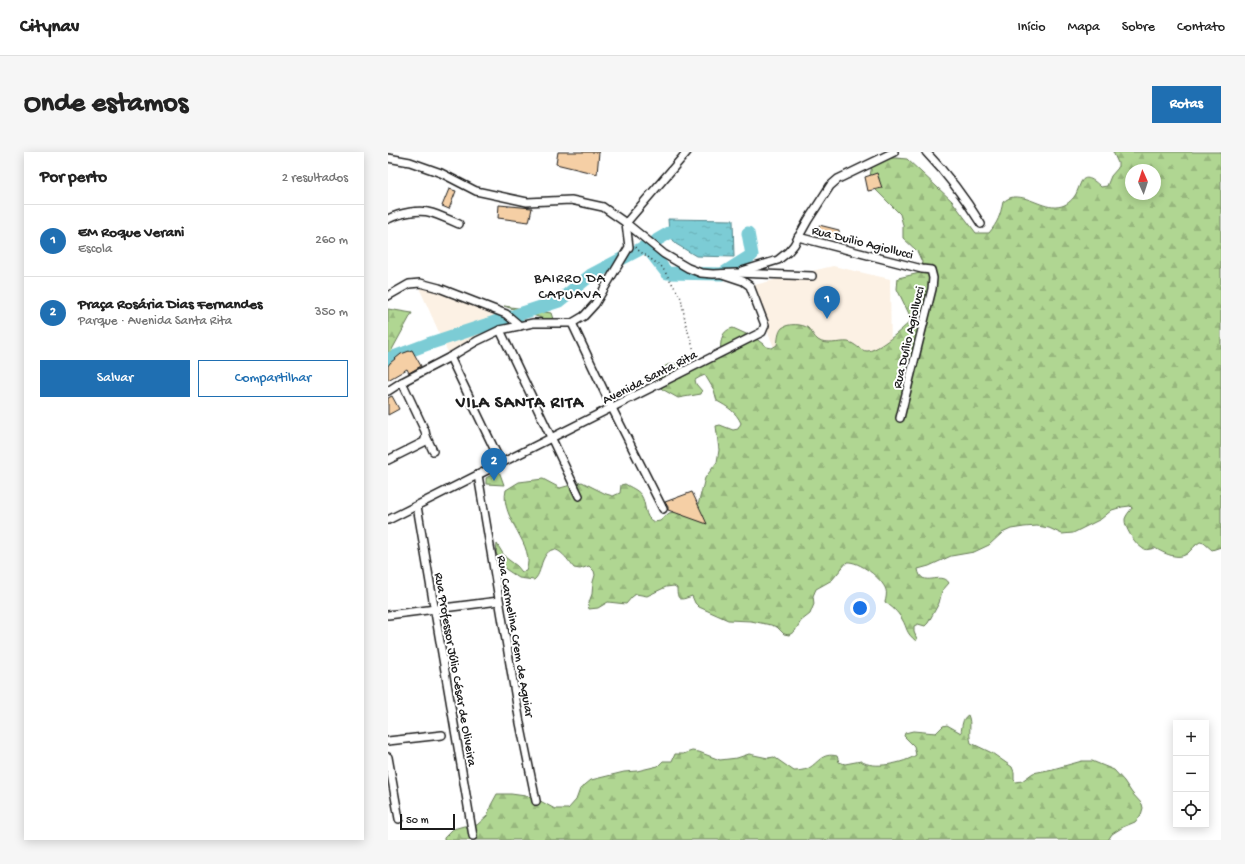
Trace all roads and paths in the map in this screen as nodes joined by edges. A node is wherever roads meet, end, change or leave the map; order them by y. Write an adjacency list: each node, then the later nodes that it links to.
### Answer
1 (687, 152): 7 (street)
2 (894, 152): 4 (street)
3 (926, 152): 9 (street)
4 (880, 156): 10 (street)
5 (388, 158): 7 (street)
6 (388, 220): 8 (street)
7 (626, 223): 14 (street); 17 (street)
8 (459, 224)
9 (981, 224)
10 (798, 237): 12 (street, Rua Duilio Agiollucci); 13 (street)
11 (635, 243): 21 (path)
12 (922, 269): 25 (street, Rua Duílio Agiollucci)
13 (736, 272): 14 (street); 15 (street)
14 (722, 274): 21 (street, Avenida Santa Rita)
15 (812, 276)
16 (388, 296): 18 (street)
17 (572, 323): 18 (street); 24 (street)
18 (520, 326): 19 (street)
19 (500, 330): 20 (street); 27 (street)
20 (450, 357): 22 (street); 30 (street)
21 (698, 364): 24 (street, Avenida Santa Rita)
22 (402, 382): 23 (street); 26 (street)
23 (388, 391)
24 (612, 408): 27 (street, Avenida Santa Rita); 34 (street)
25 (900, 418)
26 (426, 436): 28 (street); 29 (street)
27 (551, 438): 30 (street, Avenida Santa Rita); 32 (street)
28 (433, 450)
29 (388, 460)
30 (501, 464): 31 (street, Avenida Santa Rita)
31 (478, 475): 33 (street, Avenida Santa Rita); 36 (street, Rua Carmelina Crem de Aguiar)
32 (579, 496)
33 (417, 506): 35 (street, Avenida Santa Rita); 37 (street, Rua Professor Júlio César de Oliveira)
34 (663, 509)
35 (388, 520)
36 (499, 601): 37 (street); 42 (street, Rua Carmelina Crem de Aguiar)
37 (435, 609): 38 (street); 44 (street, Rua Professor Júlio César de Oliveira)
38 (388, 615)
39 (442, 735): 40 (street)
40 (388, 741)
41 (388, 757): 43 (street)
42 (536, 801)
43 (399, 819)
44 (474, 836)

